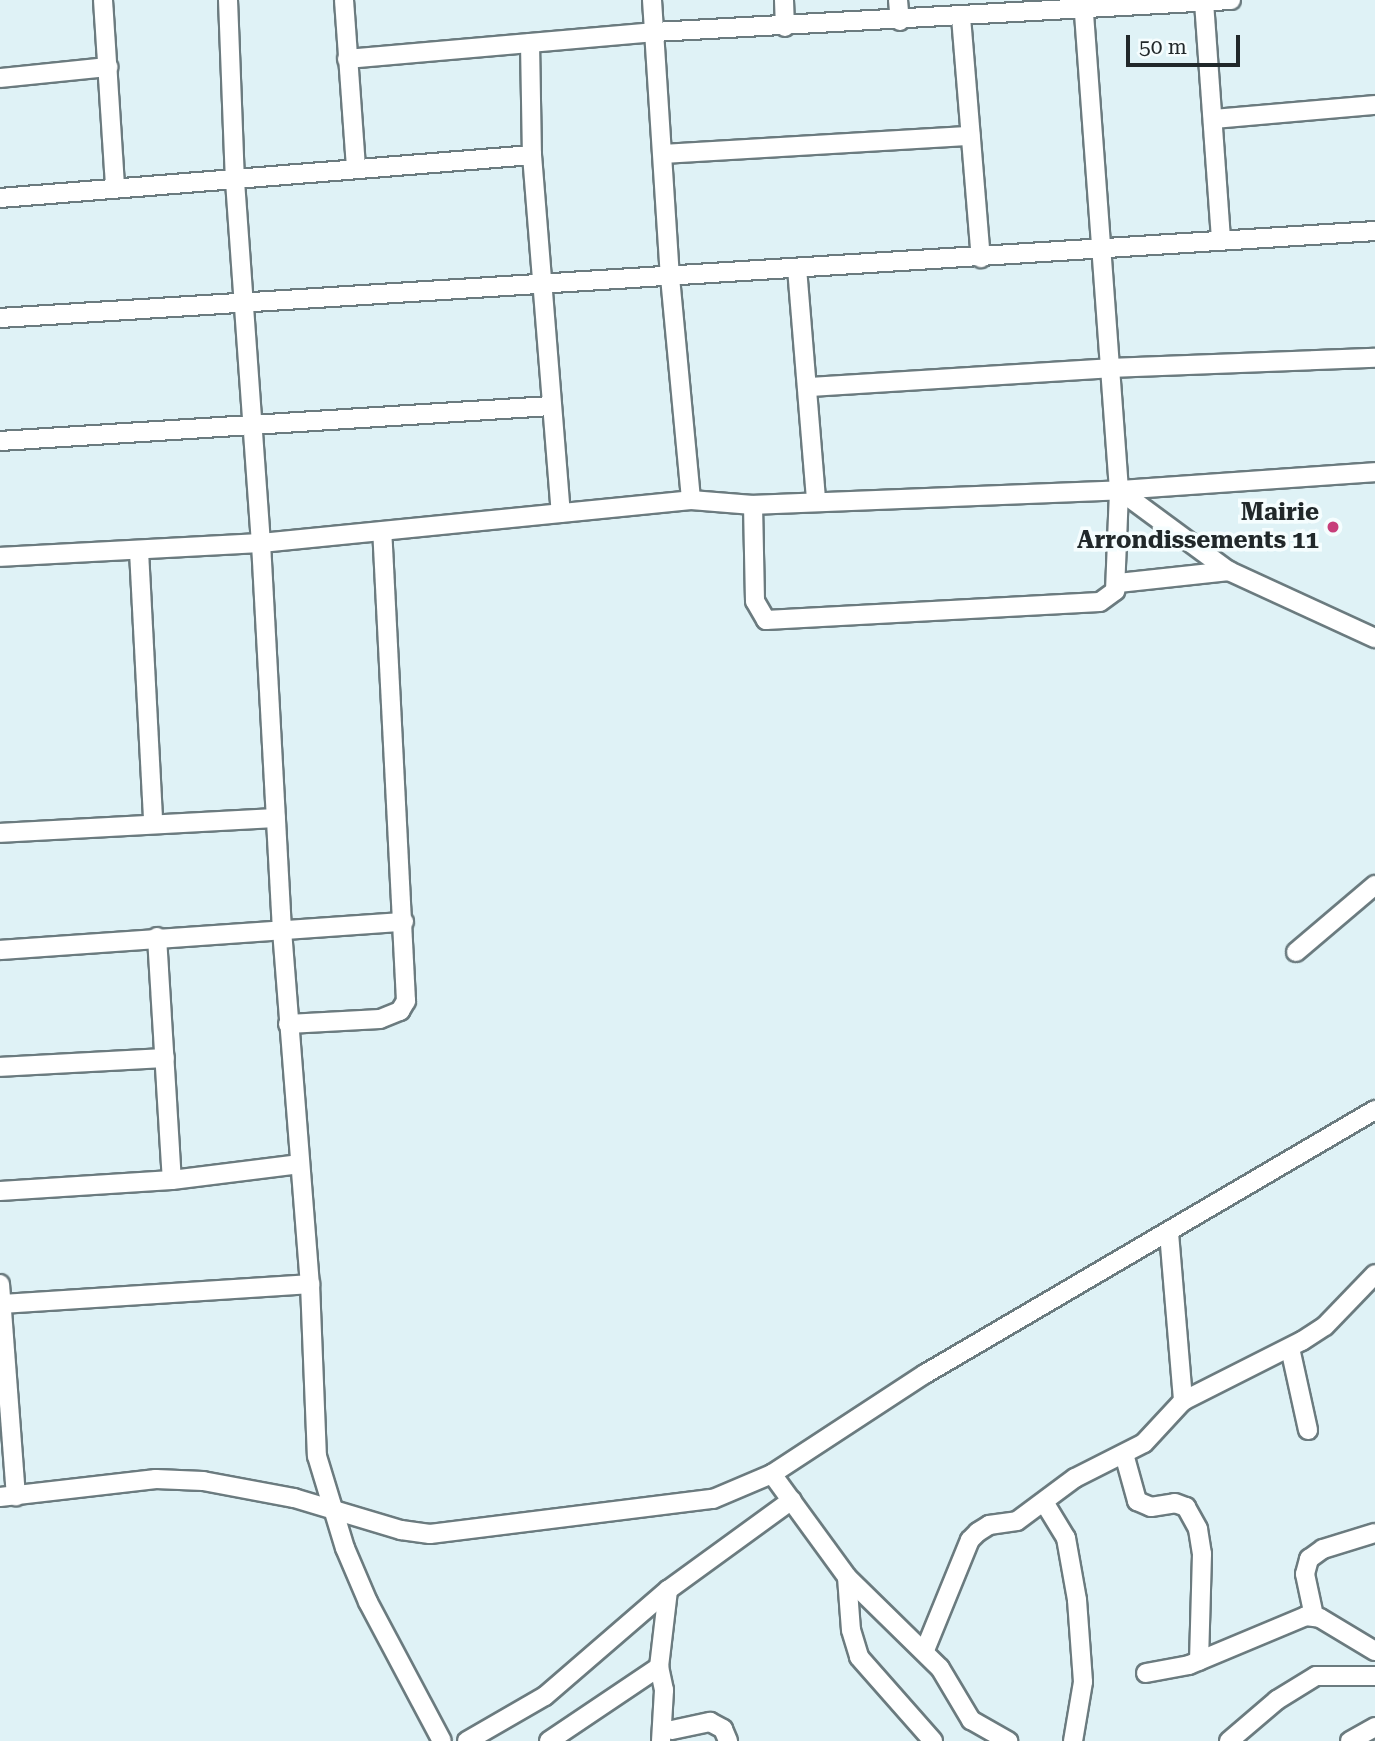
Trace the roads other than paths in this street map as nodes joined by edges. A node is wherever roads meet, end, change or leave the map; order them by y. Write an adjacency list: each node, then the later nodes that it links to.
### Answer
1 (103, 0): 16 (street)
2 (228, 0): 24 (street)
3 (344, 0): 15 (street)
4 (652, 0): 13 (street)
5 (784, 0): 12 (street)
6 (898, 0): 11 (street)
7 (1231, 0): 8 (street)
8 (1204, 2): 9 (street); 19 (street)
9 (1084, 5): 10 (street); 29 (street)
10 (961, 17): 11 (street); 20 (street)
11 (900, 21): 12 (street)
12 (785, 27): 13 (street)
13 (654, 32): 14 (street); 22 (street)
14 (530, 43): 15 (street); 21 (street)
15 (347, 59): 23 (street)
16 (108, 67): 17 (street); 25 (street)
17 (0, 78)
18 (1375, 104): 19 (street)
19 (1214, 119): 28 (street)
20 (970, 136): 22 (street); 30 (street)
21 (532, 155): 23 (street); 33 (street)
22 (663, 155): 32 (street)
23 (356, 169): 24 (street)
24 (235, 181): 25 (street); 34 (street)
25 (116, 188): 26 (street)
26 (0, 198)
27 (1375, 231): 28 (street)
28 (1221, 239): 29 (street)
29 (1098, 247): 30 (street); 37 (street)
30 (981, 258): 31 (street)
31 (797, 268): 32 (street); 38 (street)
32 (670, 277): 33 (street); 45 (street)
33 (544, 281): 34 (street); 39 (street)
34 (245, 303): 35 (street); 40 (street)
35 (0, 318)
36 (1375, 358): 37 (street)
37 (1109, 368): 38 (street); 43 (street)
38 (810, 387): 44 (street)
39 (550, 406): 40 (street); 47 (street)
40 (254, 425): 41 (street); 49 (street)
41 (0, 441)
42 (1375, 472): 43 (street)
43 (1119, 490): 44 (street); 52 (street); 53 (street)
44 (816, 499): 46 (street)
45 (691, 500): 46 (street); 47 (street)
46 (753, 505): 53 (street)
47 (561, 513): 48 (street)
48 (382, 533): 49 (street); 59 (street)
49 (261, 542): 50 (street); 55 (street)
50 (139, 551): 51 (street); 56 (street)
51 (0, 557)
52 (1229, 571): 53 (street); 54 (street)
53 (1118, 583)
54 (1375, 638)
55 (276, 818): 56 (street); 60 (street)
56 (153, 821): 57 (street)
57 (0, 833)
58 (1375, 885): 63 (street)
59 (404, 922): 60 (street); 64 (street)
60 (282, 930): 61 (street); 64 (street)
61 (157, 937): 62 (street); 65 (street)
62 (0, 950)
63 (1296, 952)
64 (288, 1024): 68 (street)
65 (165, 1058): 66 (street); 69 (street)
66 (0, 1067)
67 (1375, 1110): 71 (street)
68 (300, 1164): 69 (street); 74 (street)
69 (172, 1180): 70 (street)
70 (0, 1191)
71 (1169, 1233): 77 (street); 80 (street)
72 (1375, 1274): 76 (street)
73 (0, 1284): 75 (street)
74 (310, 1284): 75 (street); 84 (street)
75 (1, 1304): 81 (street)
76 (1290, 1348): 77 (street); 78 (street)
77 (1183, 1401): 79 (street)
78 (1308, 1430)
79 (1124, 1454): 83 (street); 91 (street)
80 (772, 1474): 82 (street); 84 (street)
81 (8, 1497): 84 (street)
82 (792, 1500): 86 (street); 87 (street)
83 (1044, 1502): 89 (street); 103 (street)
84 (333, 1508): 97 (street)
85 (1375, 1533): 88 (street)
86 (847, 1577): 89 (street); 101 (street)
87 (668, 1590): 92 (street); 98 (street)
88 (1314, 1616): 90 (street); 91 (street)
89 (925, 1650): 102 (street)
90 (1375, 1651)
91 (1199, 1661): 93 (street)
92 (659, 1667): 96 (street); 99 (street)
93 (1146, 1673)
94 (1375, 1676): 104 (street)
95 (1375, 1727): 105 (street)
96 (669, 1737): 100 (street)
97 (442, 1741)
98 (467, 1741)
99 (549, 1741)
100 (728, 1741)
101 (933, 1741)
102 (1008, 1741)
103 (1073, 1741)
104 (1229, 1741)
105 (1350, 1741)

